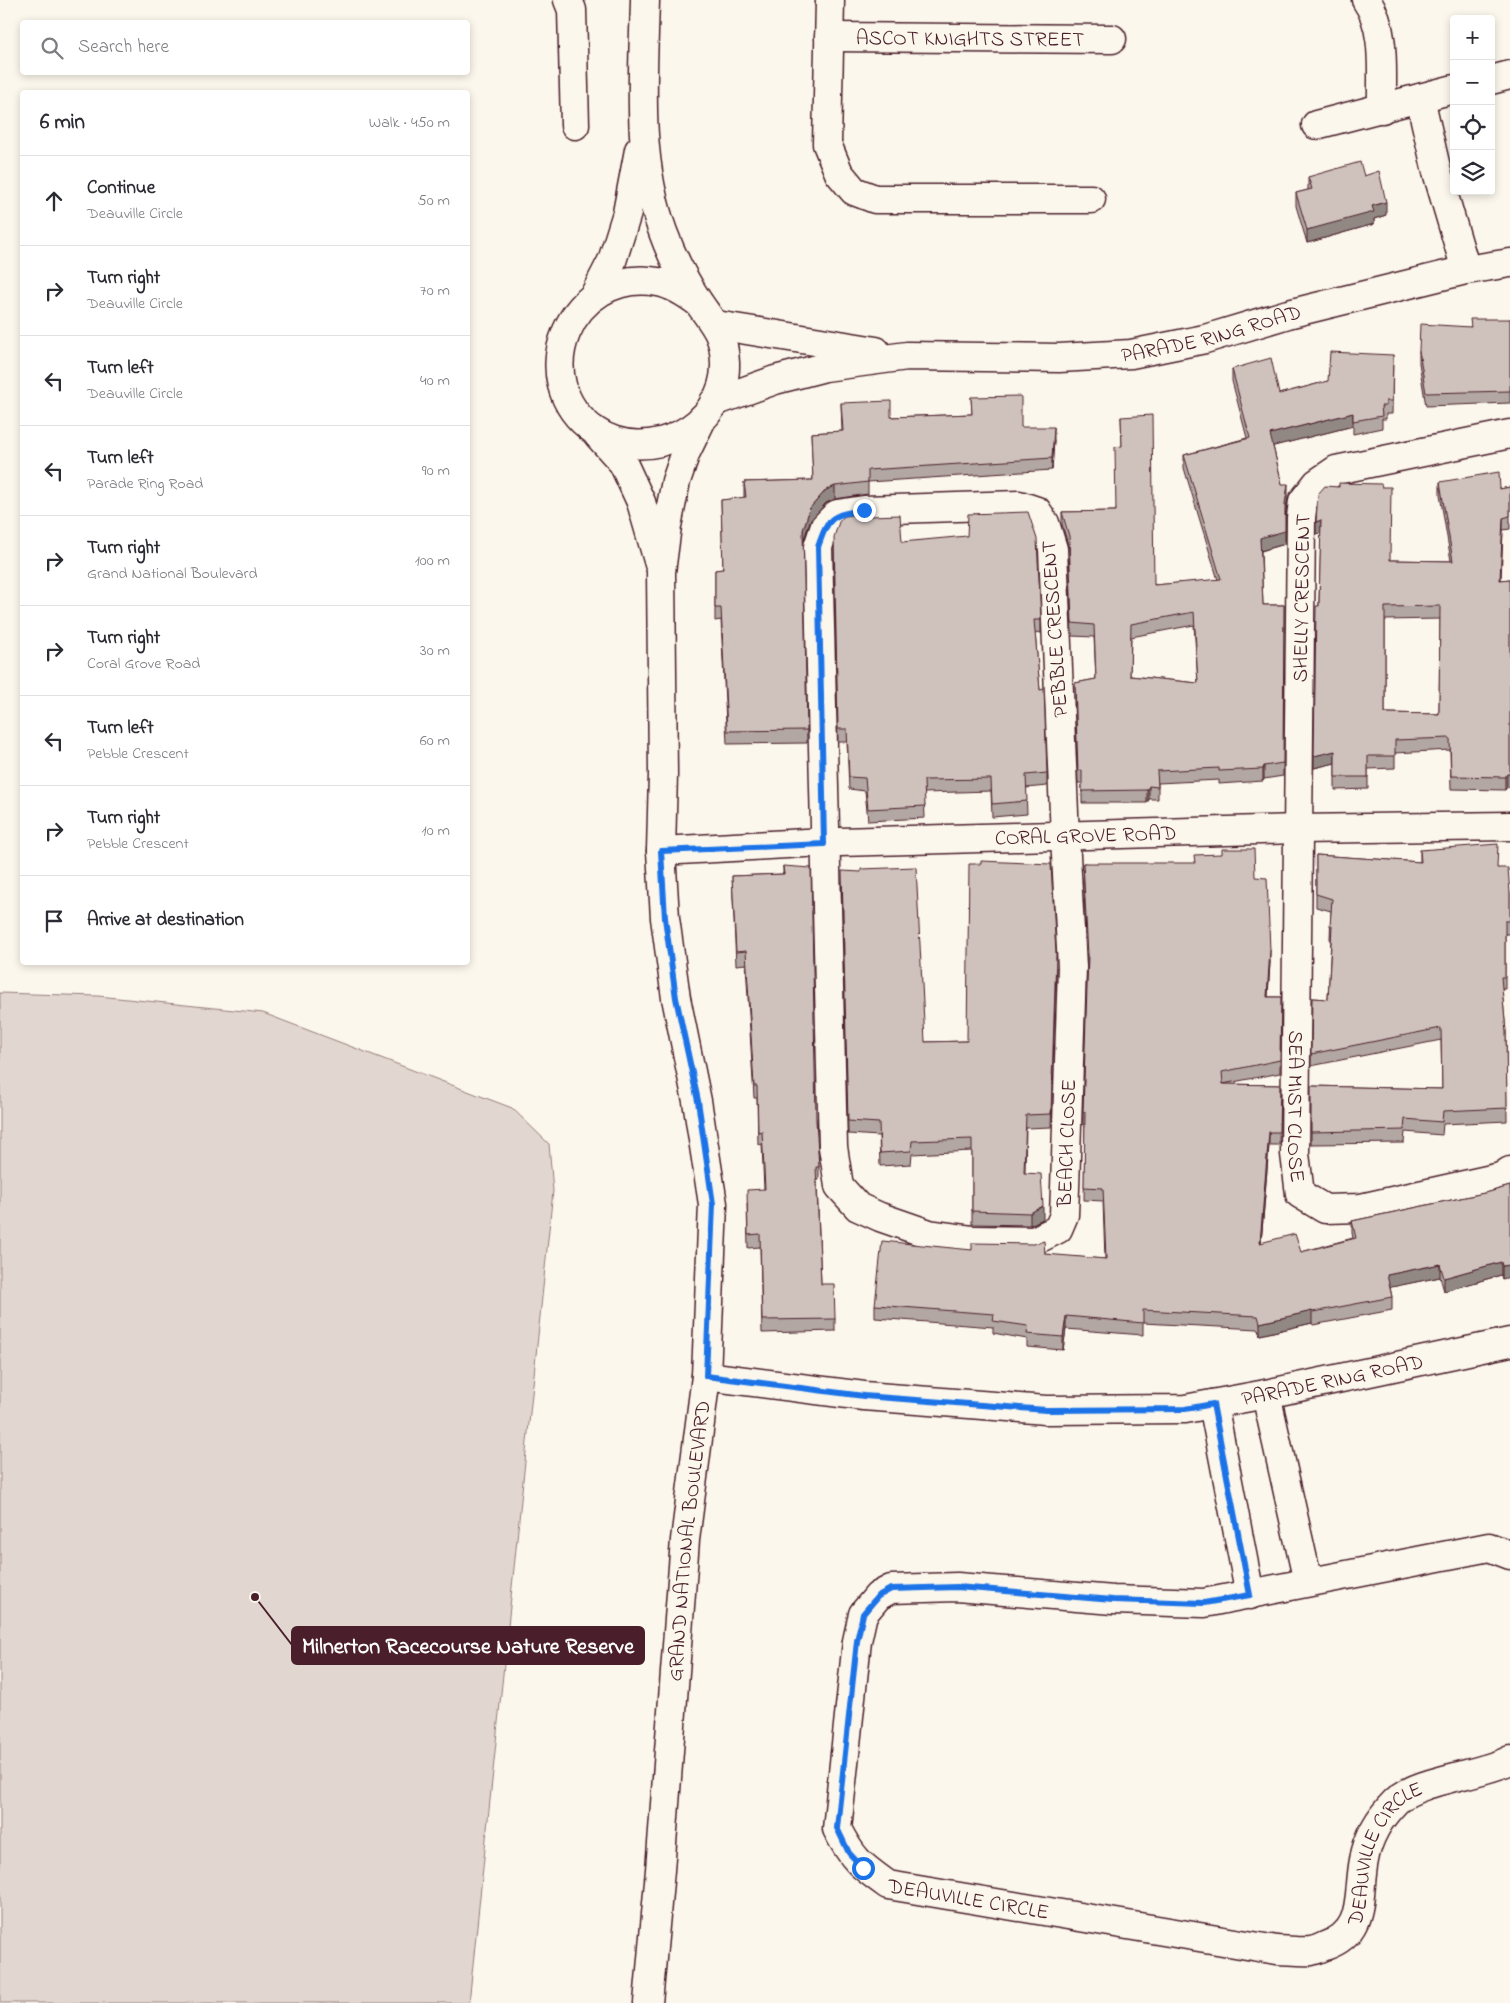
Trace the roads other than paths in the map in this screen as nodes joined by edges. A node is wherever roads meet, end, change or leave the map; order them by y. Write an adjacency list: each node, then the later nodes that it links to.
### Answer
1 (568, 0): 12 (street)
2 (644, 0): 14 (street)
3 (830, 0): 5 (street, ASCOT KNIGHTS STREET)
4 (1366, 0): 11 (street)
5 (829, 37): 6 (street, ASCOT KNIGHTS STREET); 15 (street, ASCOT KNIGHTS STREET)
6 (1112, 39)
7 (1510, 75): 8 (street)
8 (1495, 79)
9 (1450, 90): 10 (street)
10 (1420, 98): 11 (street); 17 (street)
11 (1382, 109): 13 (street)
12 (575, 125)
13 (1316, 125)
14 (643, 134): 18 (street); 19 (street)
15 (1091, 199)
16 (1510, 263): 17 (street, PARADE RING ROAD)
17 (1466, 270): 21 (street, PARADE RING ROAD)
18 (594, 296): 19 (street); 23 (street)
19 (699, 303): 20 (street)
20 (716, 325): 21 (street, PARADE RING ROAD); 22 (street)
21 (907, 356): 22 (street, PARADE RING ROAD)
22 (708, 411): 23 (street); 25 (street, GRAND NATIONAL BOULEVARD)
23 (595, 432): 25 (street, GRAND NATIONAL BOULEVARD)
24 (1510, 434): 27 (street, SHELLY CRESCENT)
25 (661, 572): 30 (street, GRAND NATIONAL BOULEVARD)
26 (1510, 826): 27 (street, CORAL GROVE ROAD)
27 (1298, 829): 28 (street, CORAL GROVE ROAD); 31 (street, SEA MIST CLOSE)
28 (1065, 836): 29 (street, CORAL GROVE ROAD); 29 (street, PEBBLE CRESCENT); 29 (street, BEACH CLOSE)
29 (824, 844): 30 (street, CORAL GROVE ROAD)
30 (661, 851): 33 (street, GRAND NATIONAL BOULEVARD)
31 (1510, 1171)
32 (1510, 1342): 34 (street, PARADE RING ROAD)
33 (706, 1376): 35 (street, PARADE RING ROAD); 40 (street, GRAND NATIONAL BOULEVARD)
34 (1266, 1394): 35 (street, PARADE RING ROAD); 37 (street)
35 (1213, 1404): 38 (street)
36 (1510, 1555): 37 (street, DEAUVILLE CIRCLE)
37 (1308, 1582): 38 (street, DEAUVILLE CIRCLE)
38 (1250, 1595): 39 (street, DEAUVILLE CIRCLE)
39 (1510, 1760)
40 (648, 2003)

